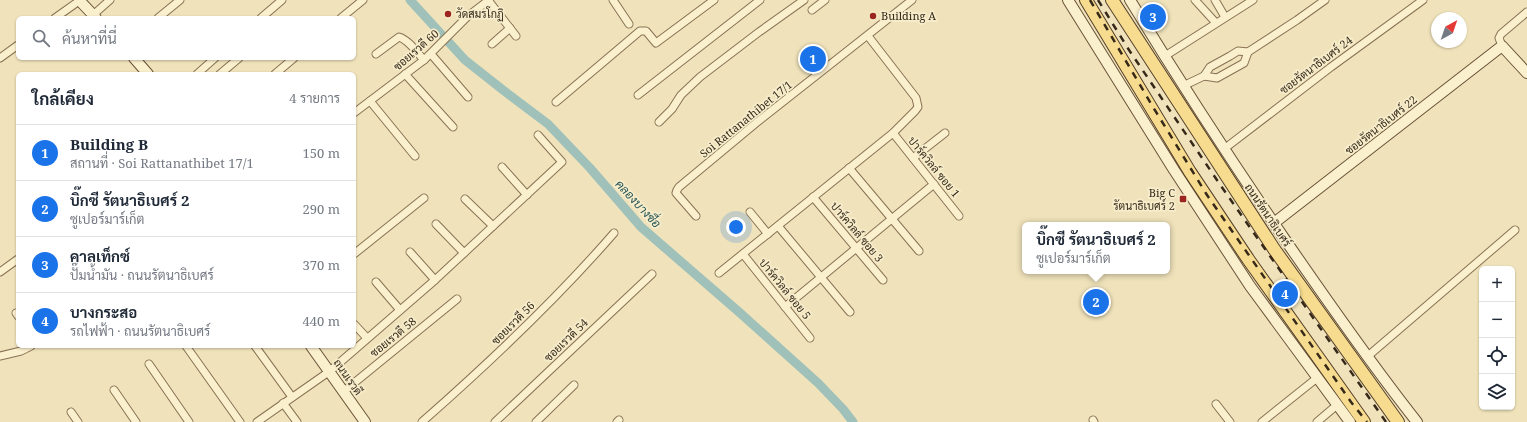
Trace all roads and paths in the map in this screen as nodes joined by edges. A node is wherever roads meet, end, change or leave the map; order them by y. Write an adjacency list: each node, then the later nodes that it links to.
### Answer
1 (79, 0): 24 (street); 25 (main road)
2 (110, 0): 25 (street)
3 (180, 0): 26 (street)
4 (282, 0): 27 (street)
5 (363, 0): 28 (street)
6 (488, 0): 32 (street); 40 (street, ซอยเรวดี 60)
7 (613, 0): 31 (street)
8 (714, 0): 59 (street)
9 (760, 0): 56 (street)
10 (804, 0): 61 (street)
11 (825, 0): 22 (street)
12 (912, 0): 34 (street, Soi Rattanathibet 17/1)
13 (1068, 0): 118 (main road)
14 (1086, 0): 141 (main road)
15 (1112, 0): 142 (main road, ถนนรัตนาธิเบศร์)
16 (1130, 0): 41 (main road, ถนนรัตนาธิเบศร์)
17 (1195, 0): 30 (street)
18 (1215, 0): 29 (street)
19 (1253, 0): 29 (street)
20 (1325, 0): 38 (street)
21 (1423, 0): 66 (street, ซอยรัตนาธิเบศร์ 24)
22 (812, 10)
23 (1527, 12): 37 (street)
24 (58, 16)
25 (95, 16)
26 (160, 16)
27 (263, 16)
28 (343, 16)
29 (1225, 17): 30 (street)
30 (1216, 23): 41 (street)
31 (629, 24)
32 (510, 28): 33 (street); 35 (street)
33 (516, 36)
34 (868, 36): 63 (street); 77 (street, Soi Rattanathibet 17/1)
35 (492, 44)
36 (16, 46): 42 (street)
37 (1502, 46): 52 (main road); 80 (main road, ซอยรัตนาธิเบศร์ 22)
38 (1248, 52): 54 (street); 54 (street)
39 (376, 54): 47 (street)
40 (431, 54): 47 (street, ซอยเรวดี 60); 57 (street)
41 (1165, 56): 55 (main road, ถนนรัตนาธิเบศร์)
42 (0, 58)
43 (136, 60): 48 (main road)
44 (213, 60): 49 (street)
45 (237, 60): 50 (street)
46 (292, 60): 51 (street)
47 (424, 60): 53 (street, ซอยเรวดี 60)
48 (146, 72)
49 (199, 72)
50 (222, 72)
51 (277, 72)
52 (1527, 73)
53 (405, 74): 58 (street, ซอยเรวดี 60); 62 (street)
54 (1204, 76): 55 (street)
55 (1184, 86): 66 (main road, ถนนรัตนาธิเบศร์)
56 (638, 94)
57 (468, 97)
58 (370, 102): 60 (street, ซอยเรวดี 60); 67 (street)
59 (556, 102)
60 (356, 112)
61 (659, 122)
62 (454, 127)
63 (893, 133): 68 (street, ปาร์ควิลล์ ซอย 1); 70 (street)
64 (945, 133): 68 (street)
65 (538, 135): 72 (street)
66 (1224, 149): 80 (main road, ถนนรัตนาธิเบศร์)
67 (415, 156)
68 (913, 158): 71 (street, ปาร์ควิลล์ ซอย 1)
69 (502, 166): 72 (street)
70 (850, 168): 73 (street); 79 (street)
71 (934, 184): 78 (street, ปาร์ควิลล์ ซอย 1); 79 (street)
72 (527, 195): 82 (street)
73 (813, 197): 83 (street); 87 (street, ปาร์ควิลล์ ซอย 3)
74 (424, 198): 89 (street)
75 (465, 198): 82 (street)
76 (750, 212): 86 (street)
77 (696, 216)
78 (959, 216)
79 (892, 219): 87 (street); 88 (street)
80 (1274, 223): 115 (main road, ถนนรัตนาธิเบศร์)
81 (436, 224): 91 (street)
82 (493, 226): 91 (street)
83 (778, 226): 86 (street); 97 (street)
84 (1515, 230): 115 (street)
85 (614, 233): 134 (street, ซอยเรวดี 56)
86 (768, 234): 92 (street)
87 (856, 248): 97 (street); 99 (street, ปาร์ควิลล์ ซอย 3)
88 (919, 251)
89 (356, 252)
90 (410, 252): 98 (street)
91 (464, 253): 98 (street)
92 (743, 254): 95 (street); 102 (street, ปาร์ควิลล์ ซอย 5)
93 (16, 260): 94 (street)
94 (0, 272)
95 (719, 273)
96 (652, 274): 135 (street, ซอยเรวดี 54)
97 (821, 278): 102 (street); 104 (street)
98 (435, 280): 103 (street)
99 (883, 280)
100 (376, 282): 103 (street)
101 (457, 299): 121 (street, ซอยเรวดี 58)
102 (785, 307): 107 (street, ปาร์ควิลล์ ซอย 5)
103 (400, 310): 106 (street)
104 (850, 312)
105 (356, 326): 106 (street)
106 (367, 338): 113 (street)
107 (810, 338)
108 (27, 348): 114 (street)
109 (187, 348): 130 (street)
110 (256, 348): 122 (street)
111 (313, 348): 117 (main road, ถนนเรวดี)
112 (356, 348): 117 (street)
113 (356, 348)
114 (0, 356)
115 (1368, 356): 143 (main road, ถนนรัตนาธิเบศร์)
116 (149, 364): 129 (street)
117 (330, 371): 121 (main road, ถนนเรวดี); 122 (street)
118 (1317, 378): 125 (main road); 138 (street)
119 (574, 385): 136 (street)
120 (114, 390): 128 (street)
121 (343, 392): 133 (main road, ถนนเรวดี)
122 (292, 397): 123 (street)
123 (283, 404): 131 (street); 132 (street)
124 (1216, 404): 137 (street)
125 (1337, 405): 139 (street); 140 (main road)
126 (71, 412): 127 (street)
127 (78, 422)
128 (136, 422)
129 (189, 422)
130 (240, 422)
131 (257, 422)
132 (296, 422)
133 (366, 422)
134 (422, 422)
135 (495, 422)
136 (536, 422)
137 (1230, 422)
138 (1262, 422)
139 (1317, 422)
140 (1350, 422)
141 (1364, 422)
142 (1398, 422)
143 (1416, 422)

